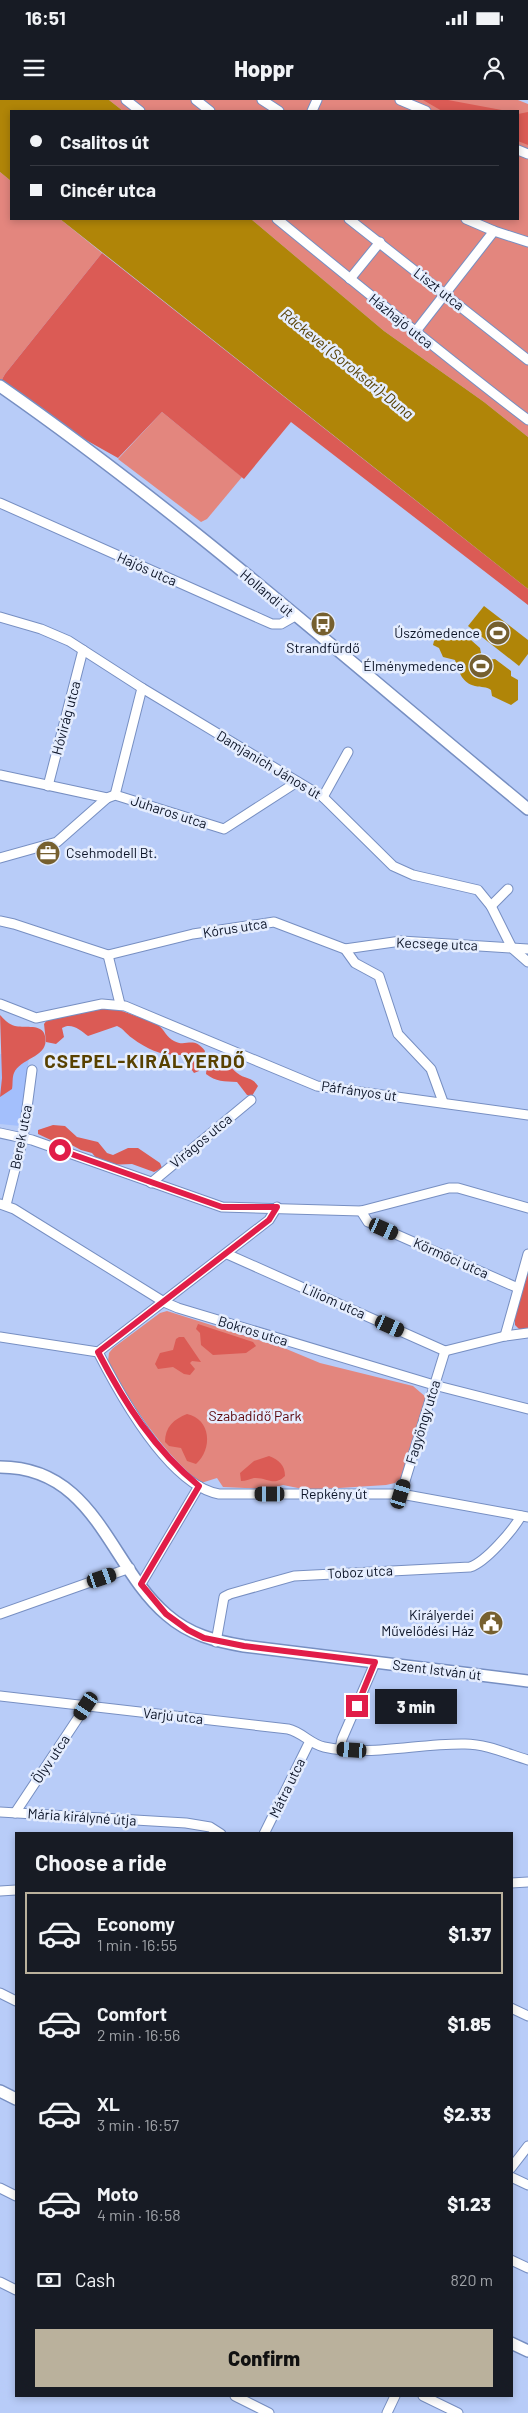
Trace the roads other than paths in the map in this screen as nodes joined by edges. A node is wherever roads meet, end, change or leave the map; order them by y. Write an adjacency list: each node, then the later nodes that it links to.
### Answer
1 (126, 100): 5 (street)
2 (196, 100): 6 (street)
3 (262, 100): 7 (street)
4 (402, 101): 8 (street)
5 (139, 110)
6 (209, 110)
7 (277, 110)
8 (424, 110)
9 (278, 220): 15 (street, Házhajó utca)
10 (350, 220): 14 (street, Liszt utca)
11 (468, 220): 12 (street)
12 (494, 231): 13 (street); 16 (street)
13 (528, 241)
14 (380, 242): 15 (street); 16 (street, Liszt utca)
15 (350, 279): 17 (street, Házhajó utca)
16 (446, 293): 17 (street); 18 (street, Liszt utca)
17 (416, 331): 20 (street, Házhajó utca)
18 (528, 360)
19 (0, 386): 22 (street, Hollandi út)
20 (528, 420)
21 (0, 503): 22 (street, Hajós utca)
22 (294, 616): 32 (street, Hollandi út)
23 (0, 617): 24 (street, Damjanich János út)
24 (83, 650): 25 (street, Damjanich János út); 29 (street, Hóvirág utca)
25 (142, 688): 28 (street, Damjanich János út); 30 (street)
26 (348, 752): 31 (street)
27 (0, 775): 29 (street, Juharos utca)
28 (297, 782): 30 (street, Juharos utca); 31 (street, Damjanich János út)
29 (48, 786): 30 (street, Juharos utca)
30 (111, 796): 33 (street)
31 (323, 797): 35 (street, Damjanich János út)
32 (528, 808)
33 (0, 858)
34 (508, 889): 35 (street)
35 (491, 906): 37 (street, Damjanich János út)
36 (0, 921): 40 (street)
37 (512, 948): 38 (street, Kecsege utca); 39 (street, Kecsege utca); 41 (street, Damjanich János út)
38 (345, 949): 40 (street, Kórus utca); 46 (street, Kórus utca)
39 (528, 949)
40 (108, 955): 43 (street)
41 (528, 962)
42 (0, 1004): 43 (street, Páfrányos út)
43 (120, 1004): 46 (street, Páfrányos út)
44 (32, 1070): 49 (street, Berek utca)
45 (251, 1100): 50 (street, Virágos utca)
46 (443, 1102): 47 (street, Páfrányos út)
47 (528, 1115)
48 (0, 1133): 49 (street)
49 (23, 1138): 50 (street); 51 (street, Berek utca)
50 (151, 1183): 52 (street)
51 (3, 1204): 58 (street, Bokros utca)
52 (277, 1207): 54 (street); 55 (street)
53 (528, 1208): 54 (street)
54 (361, 1211): 57 (street, Körmöci utca)
55 (227, 1254): 58 (street); 62 (street, Liliom utca)
56 (528, 1254): 57 (street)
57 (518, 1288): 60 (street)
58 (164, 1302): 63 (street); 64 (street, Bokros utca)
59 (528, 1333): 60 (street)
60 (505, 1336): 62 (street)
61 (0, 1337): 63 (street)
62 (445, 1351): 64 (street, Fagyöngy utca)
63 (98, 1352): 67 (street, Repkény út)
64 (434, 1385): 65 (street, Bokros utca); 68 (street, Fagyöngy utca)
65 (528, 1409)
66 (0, 1467): 70 (street, Szent István út)
67 (199, 1486): 68 (street, Repkény út); 71 (street)
68 (401, 1494): 69 (street, Repkény út)
69 (524, 1516): 73 (street, Toboz utca)
70 (130, 1568): 71 (street, Szent István út); 72 (street)
71 (141, 1584): 73 (street, Szent István út)
72 (0, 1614)
73 (216, 1642): 74 (street, Szent István út)
74 (375, 1662): 75 (street, Szent István út); 79 (street)
75 (528, 1681)
76 (0, 1696): 77 (street, Varjú utca)
77 (86, 1706): 78 (street, Varjú utca); 82 (street, Ölyv utca)
78 (310, 1741): 79 (street, Varjú utca); 84 (street, Mátra utca)
79 (340, 1749): 80 (street, Varjú utca)
80 (528, 1760)
81 (0, 1812): 82 (street, Mária királyné útja)
82 (15, 1813): 83 (street, Mária királyné útja)
83 (218, 1832)
84 (265, 1832)
85 (528, 1882): 86 (street)
86 (513, 1883)
87 (15, 1890): 88 (street)
88 (0, 1891)
89 (0, 1993): 90 (street)
90 (15, 2000)
91 (513, 2009): 92 (street)
92 (528, 2016)
93 (0, 2092): 94 (street)
94 (15, 2100)
95 (528, 2146): 96 (street)
96 (513, 2165)
97 (513, 2178): 98 (street)
98 (528, 2185)
99 (0, 2188): 100 (street)
100 (15, 2196)
101 (513, 2261): 102 (street)
102 (528, 2268)
103 (0, 2282): 104 (street)
104 (15, 2290)
105 (513, 2343): 106 (street)
106 (528, 2351)
107 (237, 2397): 110 (street)
108 (395, 2397): 111 (street)
109 (425, 2397): 112 (street)
110 (269, 2413)
111 (387, 2413)
112 (458, 2413)

